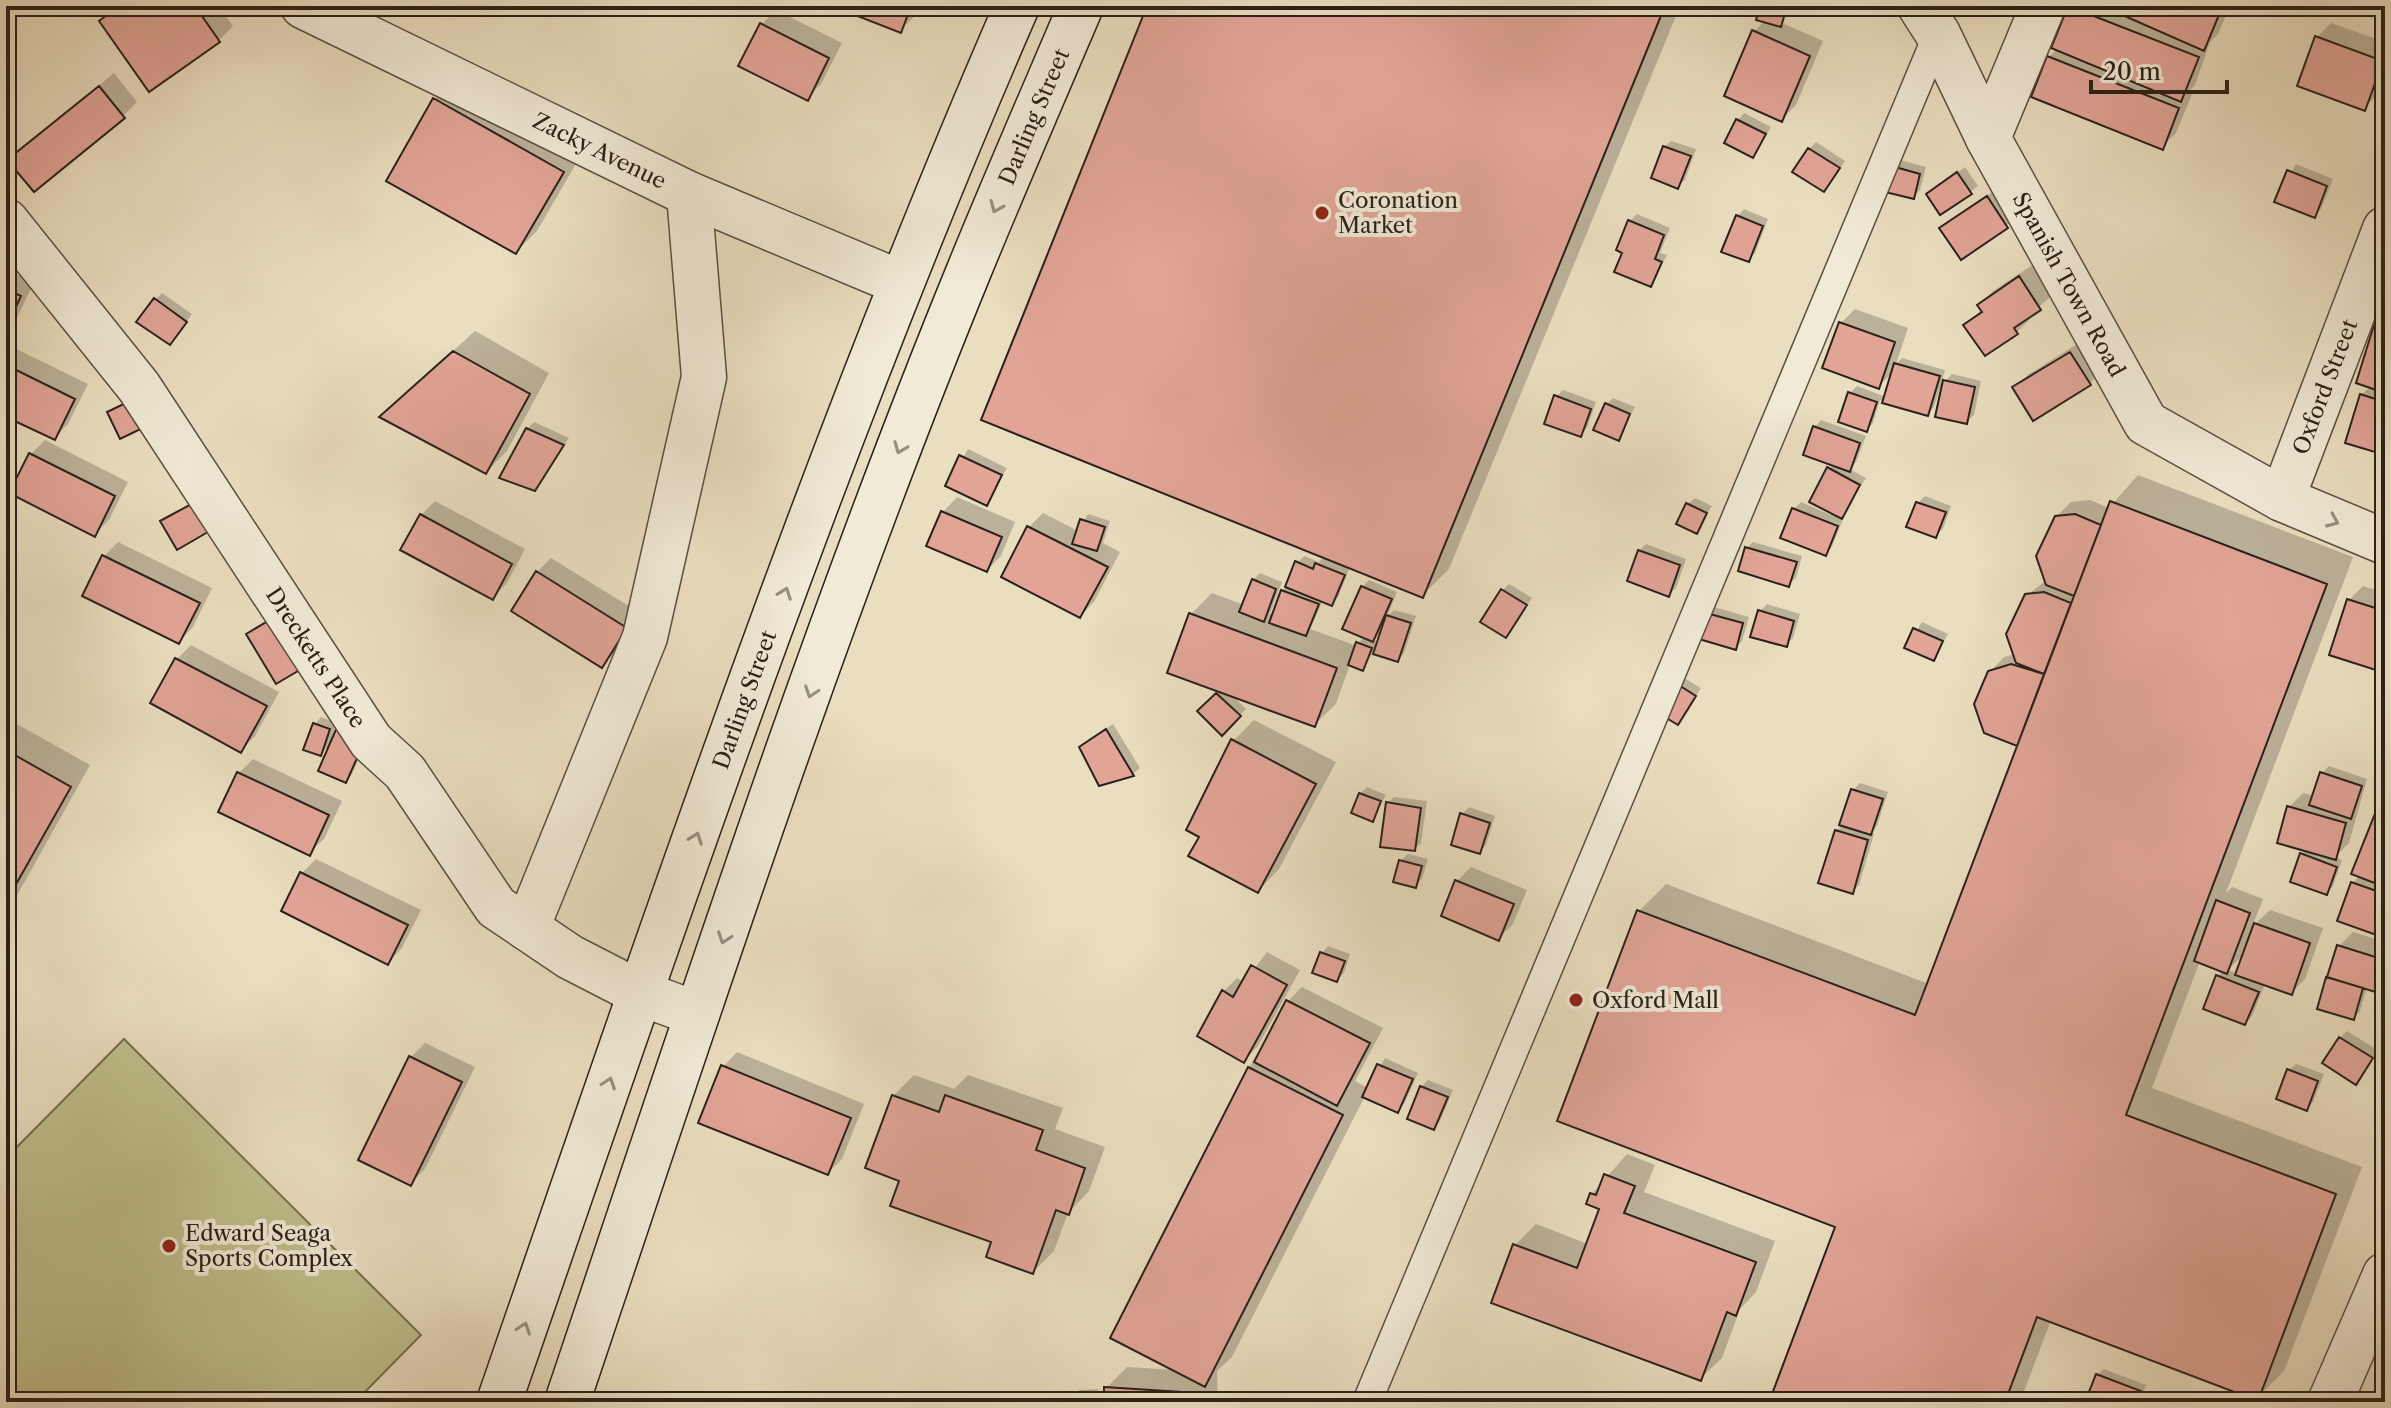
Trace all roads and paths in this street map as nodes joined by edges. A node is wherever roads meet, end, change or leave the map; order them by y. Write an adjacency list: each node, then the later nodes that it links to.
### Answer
1 (303, 6): 7 (street, Zacky Avenue)
2 (1017, 6): 10 (street, Darling Street)
3 (1081, 6): 15 (street, Darling Street, one-way to 15)
4 (2043, 6): 6 (street)
5 (1929, 20): 6 (street, Spanish Town Road); 19 (lane)
6 (1988, 138): 11 (street, Spanish Town Road)
7 (689, 194): 10 (street, Zacky Avenue); 13 (street)
8 (6, 221): 13 (street, Drecketts Place)
9 (2385, 229): 11 (street, Oxford Street)
10 (901, 283): 14 (street, Darling Street, one-way to 10)
11 (2282, 499): 12 (street, Spanish Town Road, one-way to 12)
12 (2385, 542)
13 (527, 928): 14 (street, Drecketts Place)
14 (640, 993): 15 (street, Drecketts Place); 17 (street, Darling Street, one-way to 14)
15 (697, 1014): 18 (street, Darling Street)
16 (2385, 1275): 20 (street)
17 (499, 1402)
18 (567, 1402)
19 (1367, 1402)
20 (2330, 1402)

